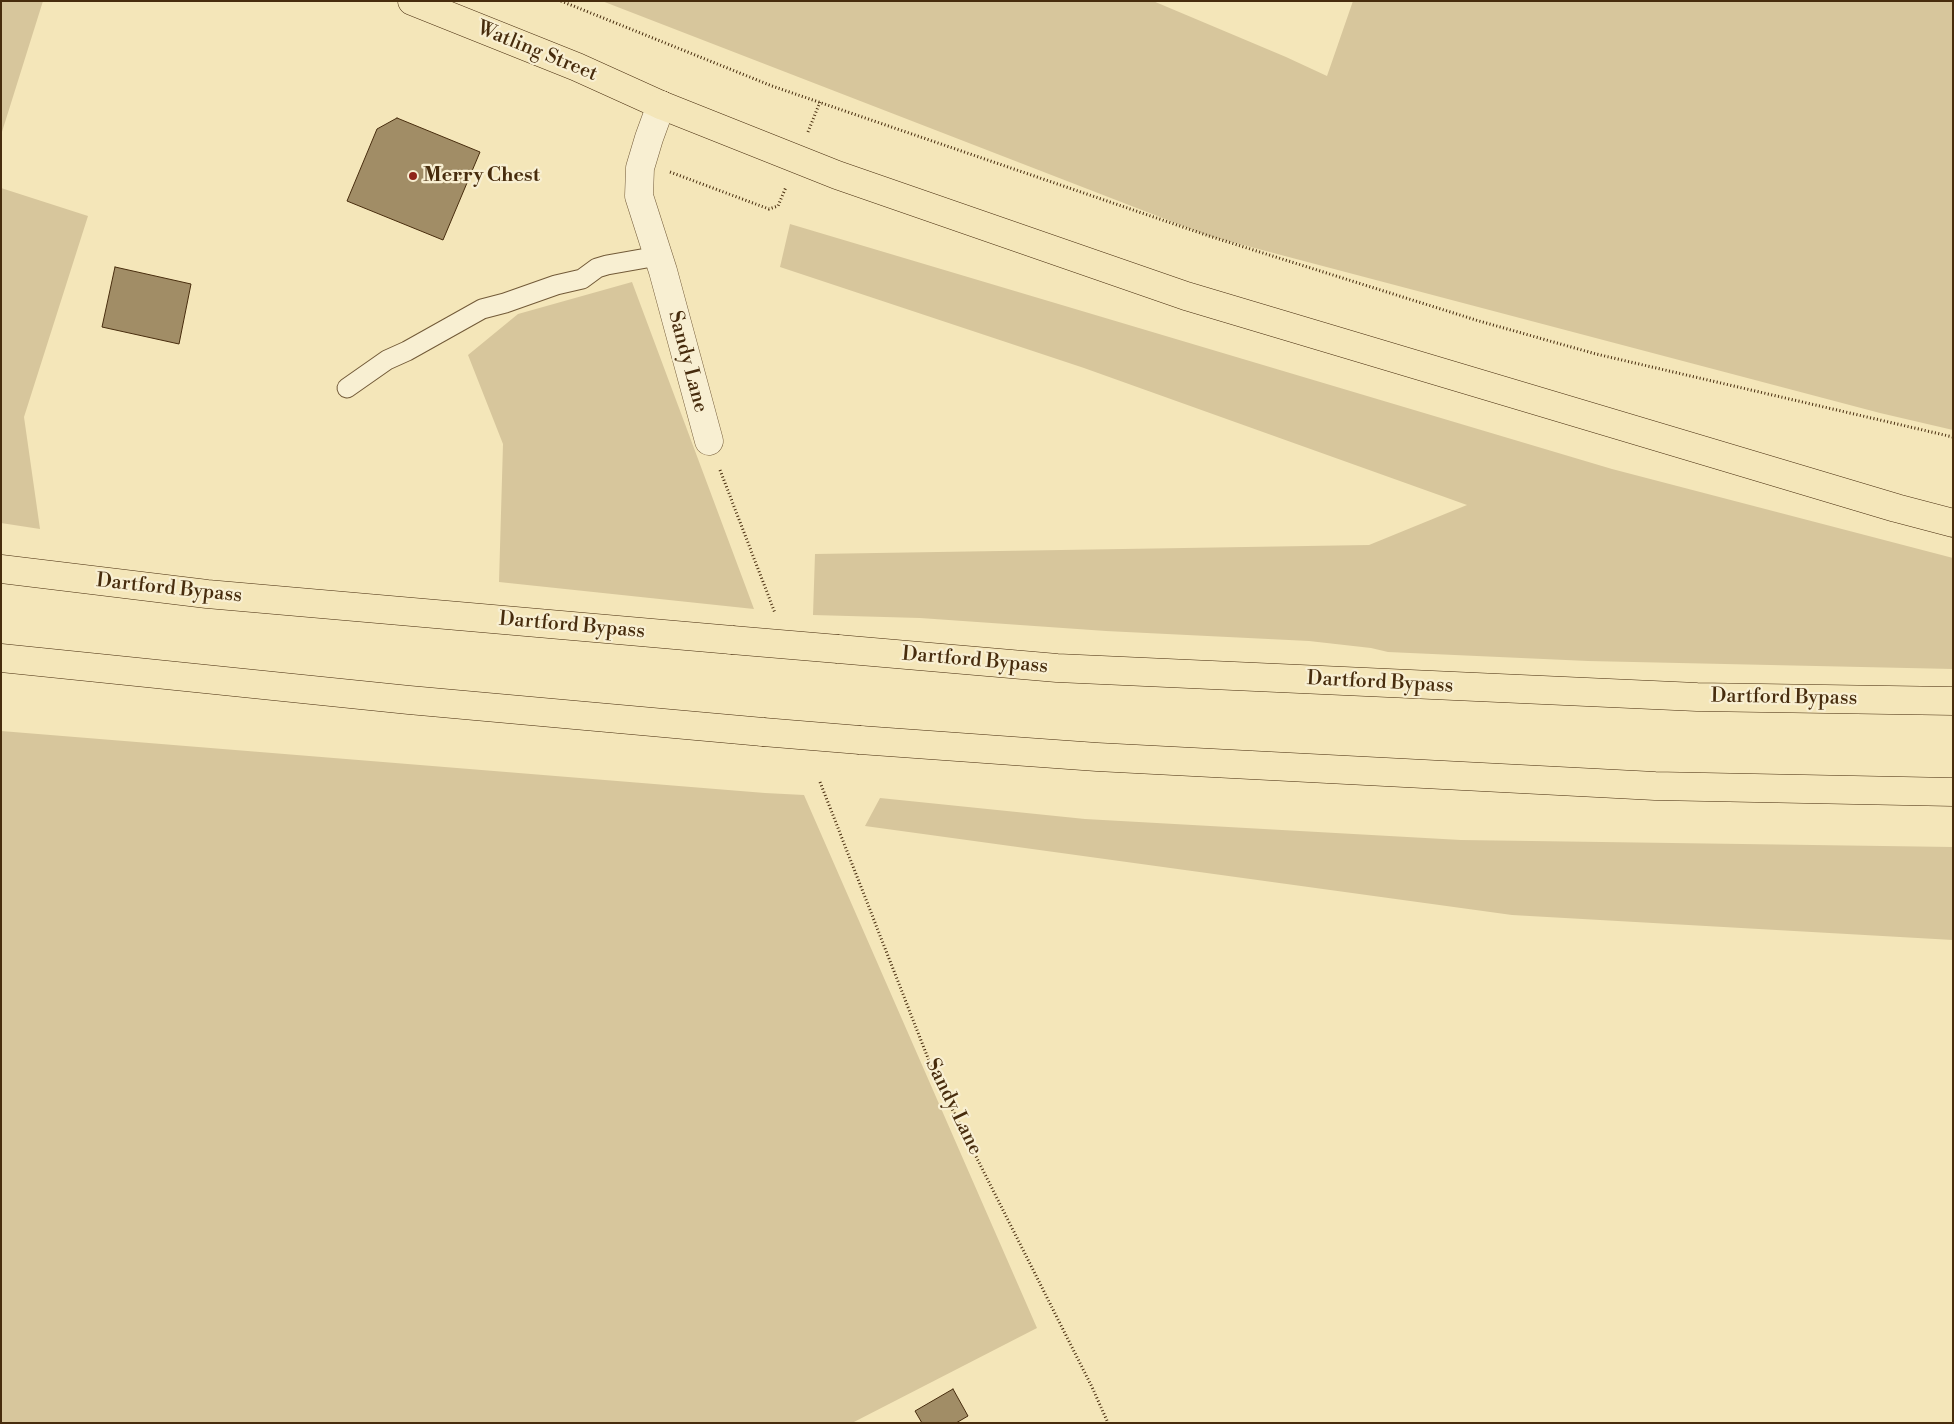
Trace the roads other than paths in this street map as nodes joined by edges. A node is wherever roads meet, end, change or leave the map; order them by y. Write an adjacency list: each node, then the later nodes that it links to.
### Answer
1 (412, 1): 2 (main road, Watling Street)
2 (661, 105): 3 (street, Sandy Lane); 6 (main road, Watling Street)
3 (658, 256): 4 (lane); 5 (street, Sandy Lane)
4 (347, 388)
5 (709, 441)
6 (1953, 523)
7 (1, 569): 9 (main road, Dartford Bypass, bridge)
8 (1, 658): 10 (main road, bridge)
9 (1953, 701)
10 (1953, 792)

